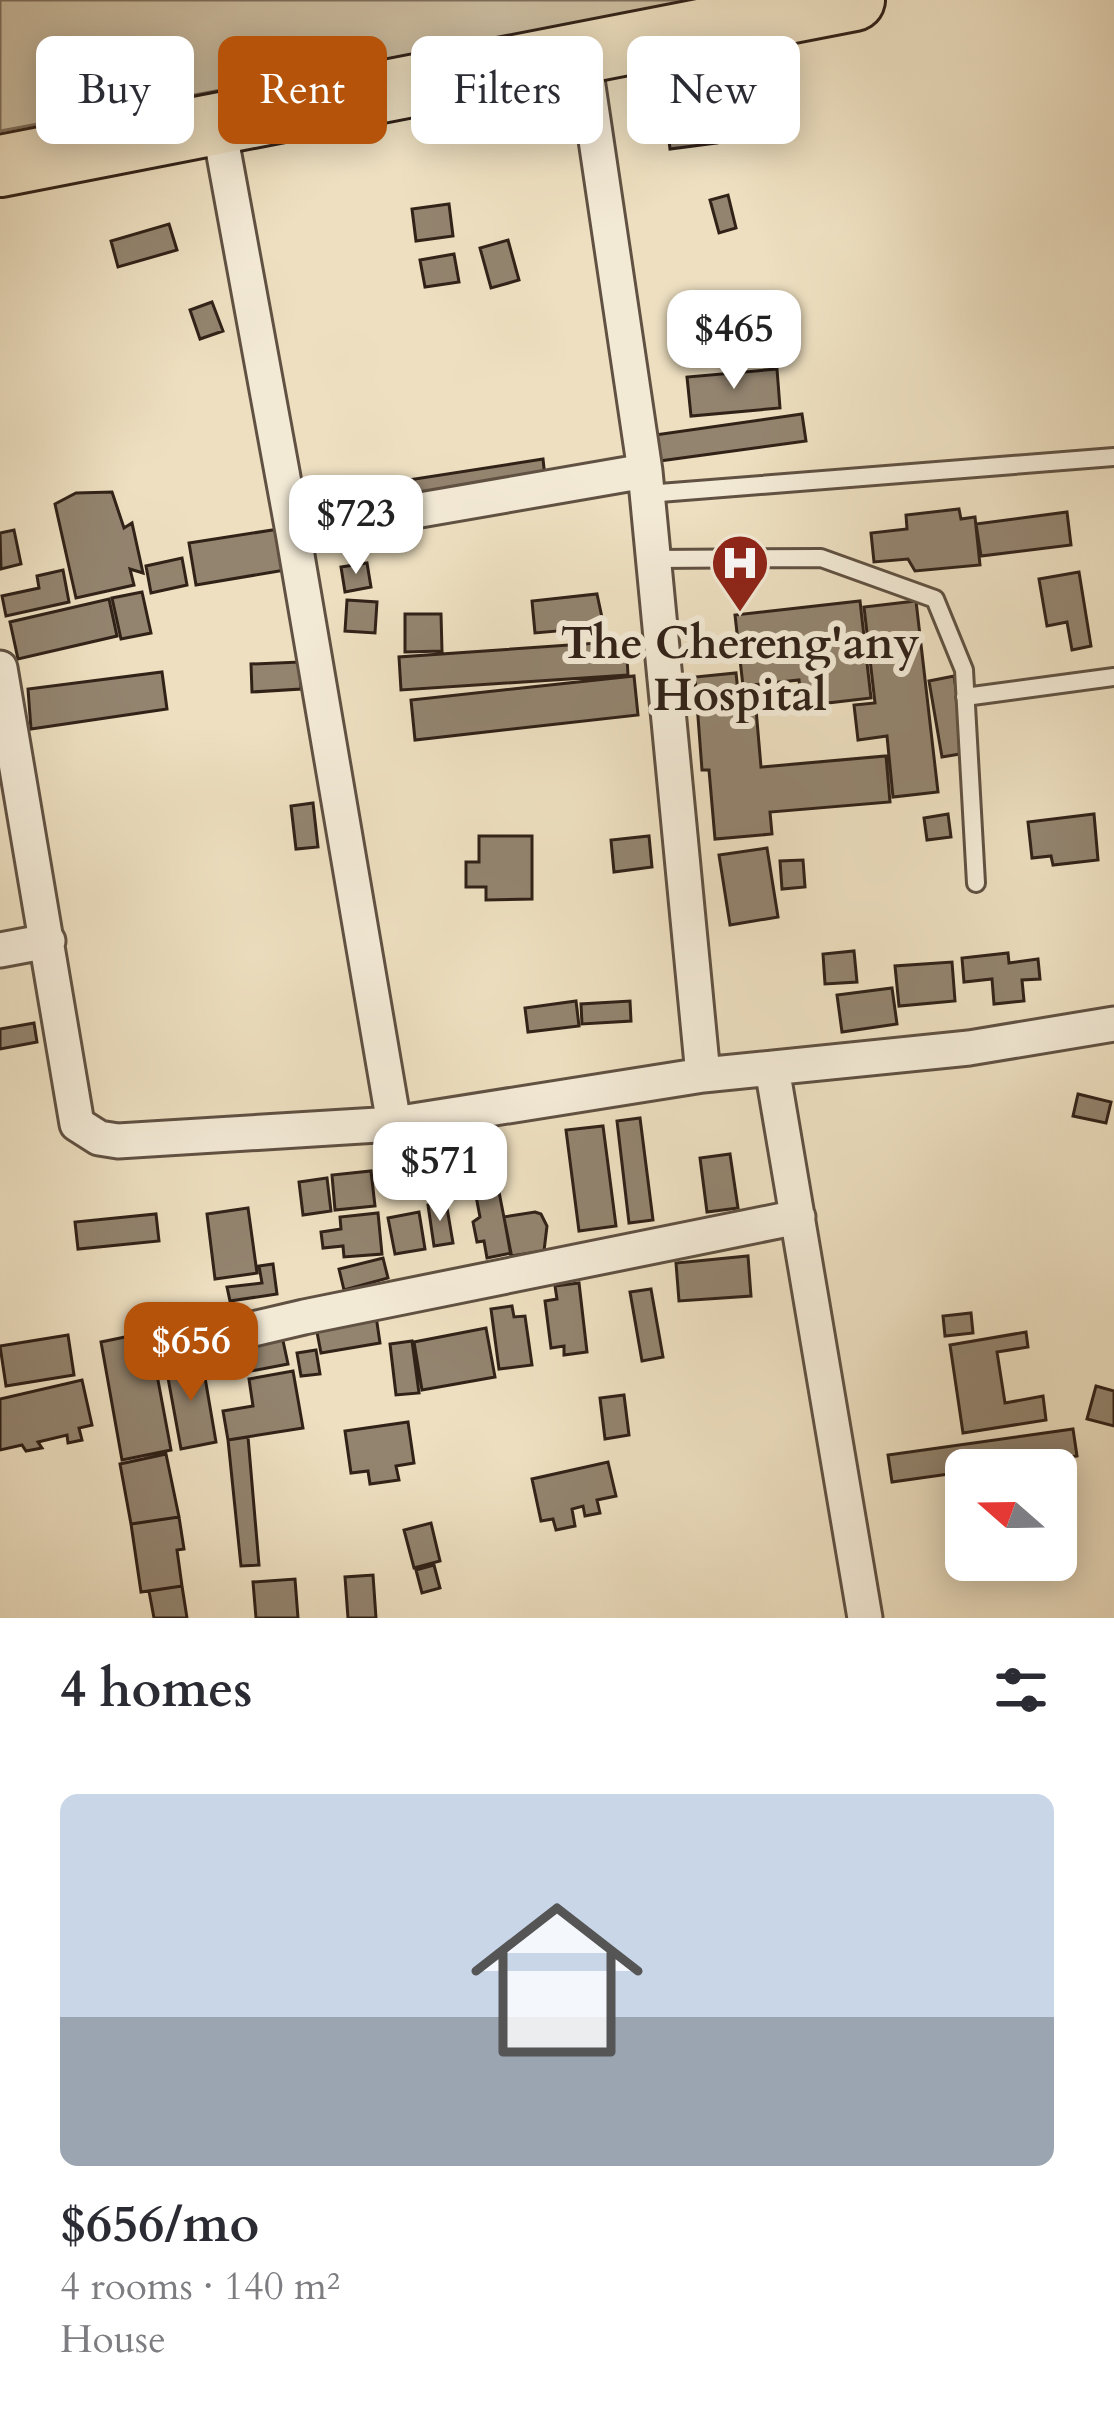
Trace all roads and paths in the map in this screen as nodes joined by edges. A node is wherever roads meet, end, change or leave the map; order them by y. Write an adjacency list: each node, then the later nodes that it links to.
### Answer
1 (854, 0): 2 (highway)
2 (603, 48)
3 (218, 122): 6 (highway)
4 (222, 144): 9 (street)
5 (596, 144): 8 (street)
6 (0, 166)
7 (1114, 458): 8 (lane)
8 (646, 483): 9 (street); 10 (street)
9 (293, 532): 20 (street)
10 (653, 559): 13 (lane); 19 (street)
11 (0, 668): 15 (street)
12 (1114, 676): 13 (lane)
13 (965, 697): 14 (lane)
14 (976, 884)
15 (48, 941): 16 (street); 20 (street)
16 (0, 950)
17 (1114, 1024): 18 (street)
18 (772, 1068): 19 (street); 21 (street)
19 (703, 1075): 20 (street)
20 (394, 1124)
21 (798, 1217): 22 (street); 23 (street)
22 (164, 1350)
23 (866, 1618)

